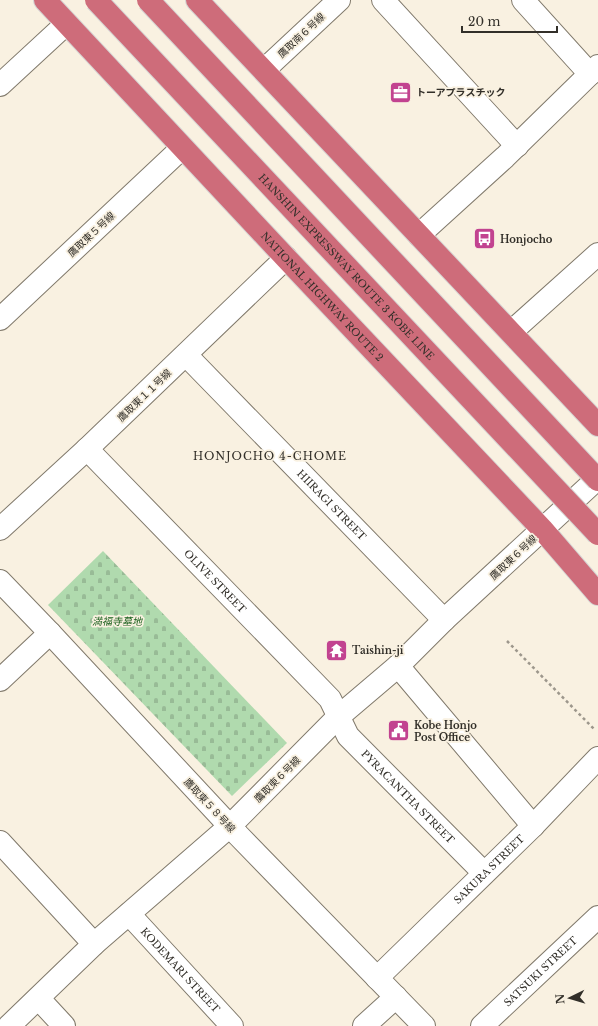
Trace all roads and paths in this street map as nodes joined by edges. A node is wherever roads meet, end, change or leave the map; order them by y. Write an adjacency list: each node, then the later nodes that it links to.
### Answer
1 (45, 0): 8 (highway, NATIONAL HIGHWAY ROUTE 2)
2 (96, 0): 25 (highway, HANSHIN EXPRESSWAY ROUTE 3 KOBE LINE, bridge)
3 (148, 0): 22 (highway, bridge)
4 (197, 0): 9 (highway)
5 (338, 0): 9 (street, 鷹取南６号線)
6 (383, 0): 12 (street)
7 (523, 0): 10 (street)
8 (66, 24): 11 (street); 13 (highway, NATIONAL HIGHWAY ROUTE 2)
9 (264, 70): 14 (highway)
10 (594, 70): 12 (street)
11 (0, 85)
12 (517, 146): 14 (street)
13 (182, 148): 16 (highway, NATIONAL HIGHWAY ROUTE 2); 17 (street, 鷹取東５号線)
14 (419, 235): 18 (highway)
15 (598, 254): 18 (street)
16 (286, 258): 19 (street, 鷹取東１１号線); 24 (highway, NATIONAL HIGHWAY ROUTE 2)
17 (0, 320)
18 (510, 332): 20 (highway)
19 (186, 355): 21 (street, 鷹取東１１号線); 28 (street, HIIRAGI STREET)
20 (598, 425)
21 (87, 449): 23 (street, 鷹取東１１号線); 33 (street, OLIVE STREET)
22 (598, 479): 24 (street, 鷹取東６号線)
23 (0, 529)
24 (542, 529): 27 (highway, NATIONAL HIGHWAY ROUTE 2); 28 (street, 鷹取東６号線)
25 (598, 534)
26 (0, 581): 29 (street, 鷹取東５８号線)
27 (598, 594)
28 (444, 620): 31 (street, 鷹取東６号線)
29 (50, 633): 32 (street); 36 (street, 鷹取東５８号線)
30 (507, 640): 34 (path)
31 (398, 666): 33 (street, 鷹取東６号線); 37 (street)
32 (0, 680)
33 (338, 717): 36 (street, 鷹取東６号線); 39 (street, PYRACANTHA STREET)
34 (598, 733)
35 (598, 758): 37 (street, SAKURA STREET)
36 (230, 826): 40 (street, 鷹取東６号線); 43 (street, 鷹取東５８号線)
37 (533, 826): 39 (street, SAKURA STREET)
38 (0, 842): 42 (street)
39 (484, 873): 43 (street, SAKURA STREET)
40 (129, 914): 42 (street, 鷹取東６号線); 48 (street, KODEMARI STREET)
41 (598, 917): 51 (street, SATSUKI STREET)
42 (94, 944): 45 (street, 鷹取東６号線)
43 (377, 978): 44 (street, 鷹取東５８号線)
44 (396, 997): 49 (street); 50 (street, 鷹取東５８号線)
45 (38, 999): 46 (street, 鷹取東６号線); 47 (street)
46 (9, 1026)
47 (64, 1026)
48 (232, 1026)
49 (364, 1026)
50 (424, 1026)
51 (482, 1026)

